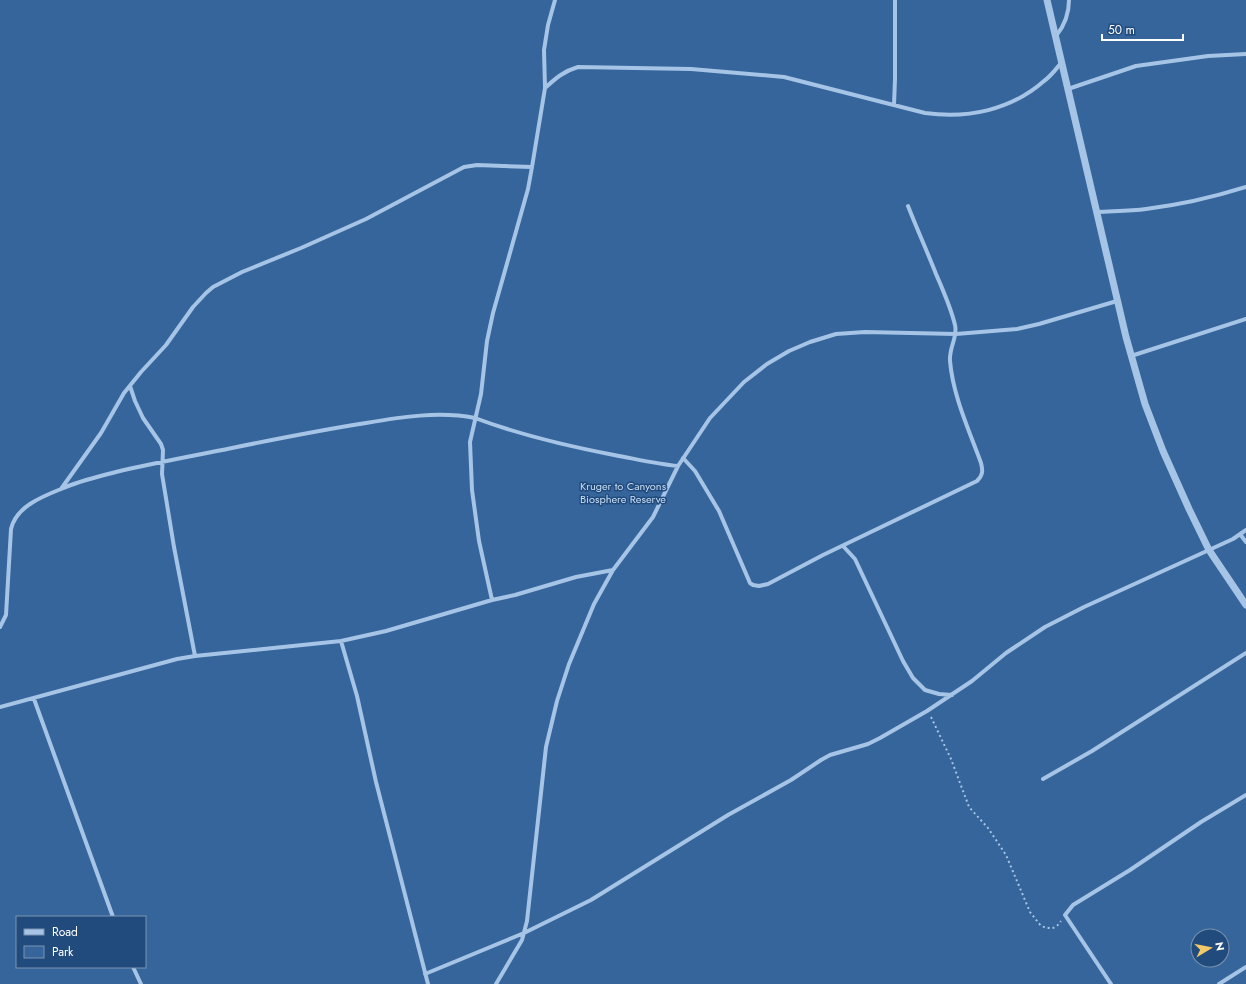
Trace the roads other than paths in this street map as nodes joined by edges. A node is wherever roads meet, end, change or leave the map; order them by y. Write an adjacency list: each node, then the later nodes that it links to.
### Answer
1 (555, 0): 8 (street)
2 (895, 0): 10 (street)
3 (1047, 0): 5 (street)
4 (1069, 0): 5 (street)
5 (1056, 36): 7 (street)
6 (1246, 54): 9 (street)
7 (1062, 63): 9 (street); 10 (street)
8 (545, 88): 10 (street); 11 (street)
9 (1067, 89): 14 (street)
10 (894, 105)
11 (532, 167): 19 (street); 20 (street)
12 (1246, 187): 14 (street)
13 (908, 206): 17 (street)
14 (1097, 212): 15 (street)
15 (1117, 301): 17 (street); 18 (street)
16 (1246, 318): 18 (street)
17 (956, 334): 21 (street); 28 (street)
18 (1131, 356): 29 (street)
19 (130, 386): 22 (street); 24 (street)
20 (475, 418): 22 (street); 23 (street); 31 (street)
21 (684, 458): 23 (street); 28 (street)
22 (163, 462): 24 (street); 36 (street)
23 (678, 466): 30 (street)
24 (61, 489): 33 (street)
25 (1246, 530): 26 (street)
26 (1240, 534): 27 (street); 29 (street)
27 (1246, 542)
28 (843, 546): 37 (street)
29 (1209, 550): 32 (street); 37 (street)
30 (613, 570): 31 (street); 43 (street)
31 (492, 600): 34 (street)
32 (1246, 605)
33 (0, 627)
34 (341, 641): 36 (street); 46 (street)
35 (1246, 653): 40 (street)
36 (195, 656): 38 (street)
37 (952, 695): 43 (street)
38 (34, 699): 39 (street); 42 (street)
39 (0, 707)
40 (1043, 779)
41 (1246, 795): 50 (street)
42 (113, 916)
43 (524, 933): 46 (street); 49 (street)
44 (1246, 967): 51 (street)
45 (134, 968): 47 (street)
46 (425, 974): 48 (street)
47 (141, 984)
48 (428, 984)
49 (496, 984)
50 (1111, 984)
51 (1219, 984)

